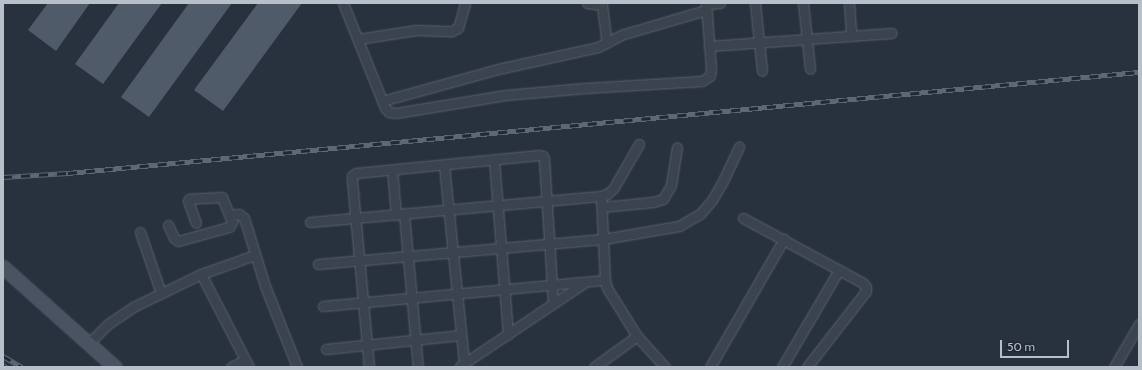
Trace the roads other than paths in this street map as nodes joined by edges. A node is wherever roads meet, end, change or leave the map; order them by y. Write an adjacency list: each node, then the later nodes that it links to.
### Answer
1 (344, 3): 12 (street)
2 (466, 3): 12 (street)
3 (587, 3): 8 (street)
4 (720, 3): 9 (street)
5 (755, 3): 14 (street)
6 (803, 3): 13 (street)
7 (849, 3): 11 (street)
8 (602, 4): 15 (street)
9 (706, 6): 15 (street); 16 (street)
10 (892, 33): 11 (street)
11 (851, 35): 13 (street)
12 (358, 39): 19 (street)
13 (806, 39): 14 (street); 17 (street)
14 (759, 42): 16 (street); 18 (street)
15 (607, 43): 19 (street)
16 (709, 46): 19 (street)
17 (810, 69)
18 (762, 71)
19 (382, 100)
20 (639, 144): 26 (street)
21 (739, 146): 39 (street)
22 (677, 147): 29 (street)
23 (494, 160): 24 (street); 27 (street); 28 (street)
24 (444, 165): 25 (street); 30 (street)
25 (392, 170): 31 (street); 33 (street)
26 (601, 196): 27 (street); 29 (street)
27 (547, 201): 28 (street); 41 (street)
28 (498, 205): 30 (street); 42 (street)
29 (602, 207): 39 (street)
30 (449, 210): 31 (street); 43 (street)
31 (400, 214): 33 (street); 45 (street)
32 (230, 215): 36 (street); 37 (street); 44 (street)
33 (356, 218): 35 (street); 46 (street)
34 (743, 218): 40 (street)
35 (310, 222)
36 (196, 223)
37 (168, 225)
38 (140, 232): 55 (street)
39 (603, 239): 41 (street); 51 (street)
40 (784, 239): 49 (street); 78 (street)
41 (549, 243): 42 (street); 53 (street)
42 (501, 248): 43 (street); 54 (street)
43 (453, 252): 45 (street); 56 (street)
44 (255, 255): 50 (street); 73 (street)
45 (408, 256): 46 (street); 57 (street)
46 (360, 260): 47 (street); 58 (street)
47 (318, 264)
48 (3, 267): 66 (street)
49 (839, 270): 79 (street); 80 (street)
50 (201, 274): 55 (street); 69 (street)
51 (605, 280): 52 (street); 64 (street)
52 (585, 282): 53 (street); 59 (street)
53 (552, 285): 54 (street); 59 (street)
54 (504, 289): 56 (street); 62 (street)
55 (161, 293): 66 (street)
56 (457, 294): 57 (street); 63 (street)
57 (412, 298): 58 (street); 65 (street)
58 (363, 302): 60 (street); 67 (street)
59 (553, 303): 62 (street)
60 (323, 306)
61 (1139, 324): 81 (street)
62 (508, 334): 70 (street)
63 (461, 335): 65 (street); 70 (street)
64 (637, 336): 76 (street); 77 (street)
65 (416, 340): 67 (street); 75 (street)
66 (89, 343): 71 (street)
67 (367, 344): 68 (street); 74 (street)
68 (326, 349)
69 (247, 364): 72 (street)
70 (461, 365)
71 (115, 367)
72 (231, 367)
73 (297, 367)
74 (369, 367)
75 (418, 367)
76 (594, 367)
77 (665, 367)
78 (710, 367)
79 (782, 367)
80 (807, 367)
81 (1114, 367)

